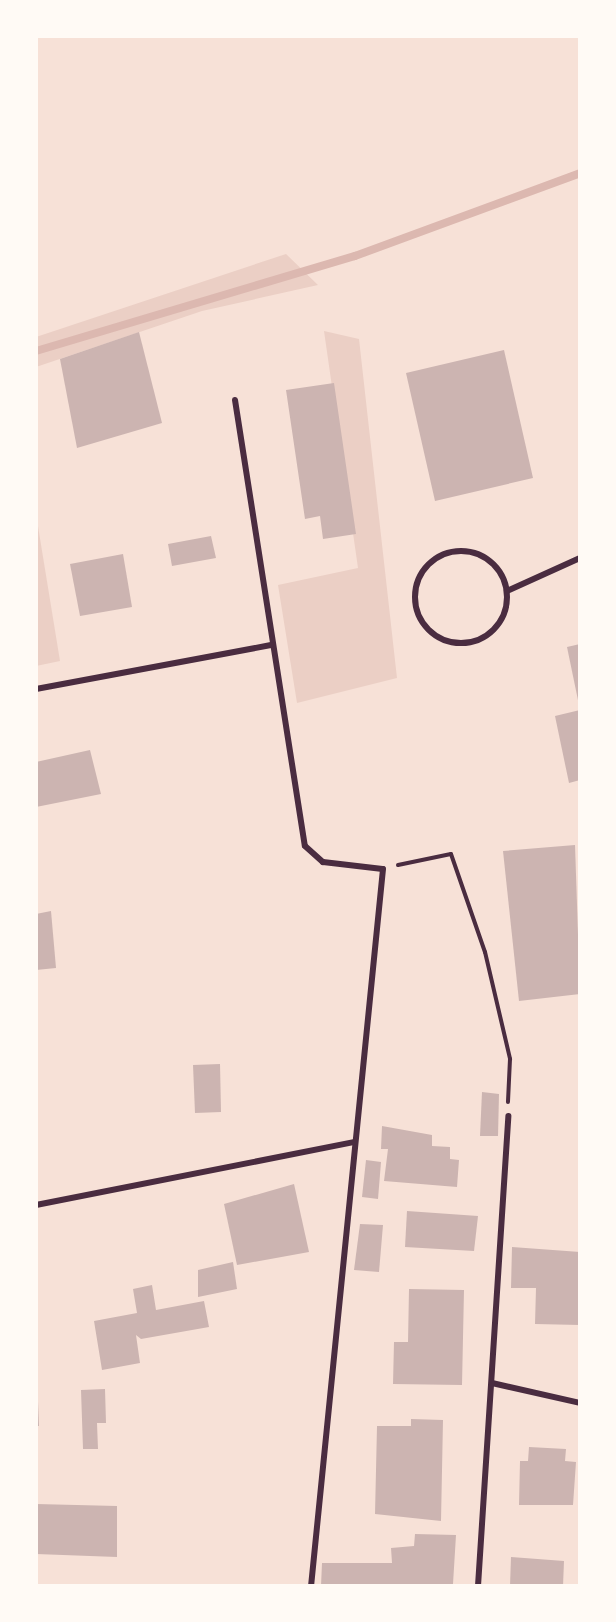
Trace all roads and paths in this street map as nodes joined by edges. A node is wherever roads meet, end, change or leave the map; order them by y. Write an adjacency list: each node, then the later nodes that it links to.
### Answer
1 (235, 400): 4 (street)
2 (580, 558): 3 (street)
3 (507, 591): 3 (street)
4 (271, 645): 5 (street); 6 (street)
5 (36, 689)
6 (383, 869): 7 (path); 8 (street)
7 (508, 1116): 10 (street)
8 (355, 1142): 9 (street); 12 (street)
9 (36, 1204)
10 (492, 1383): 11 (street); 13 (street)
11 (580, 1403)
12 (311, 1586)
13 (478, 1586)

